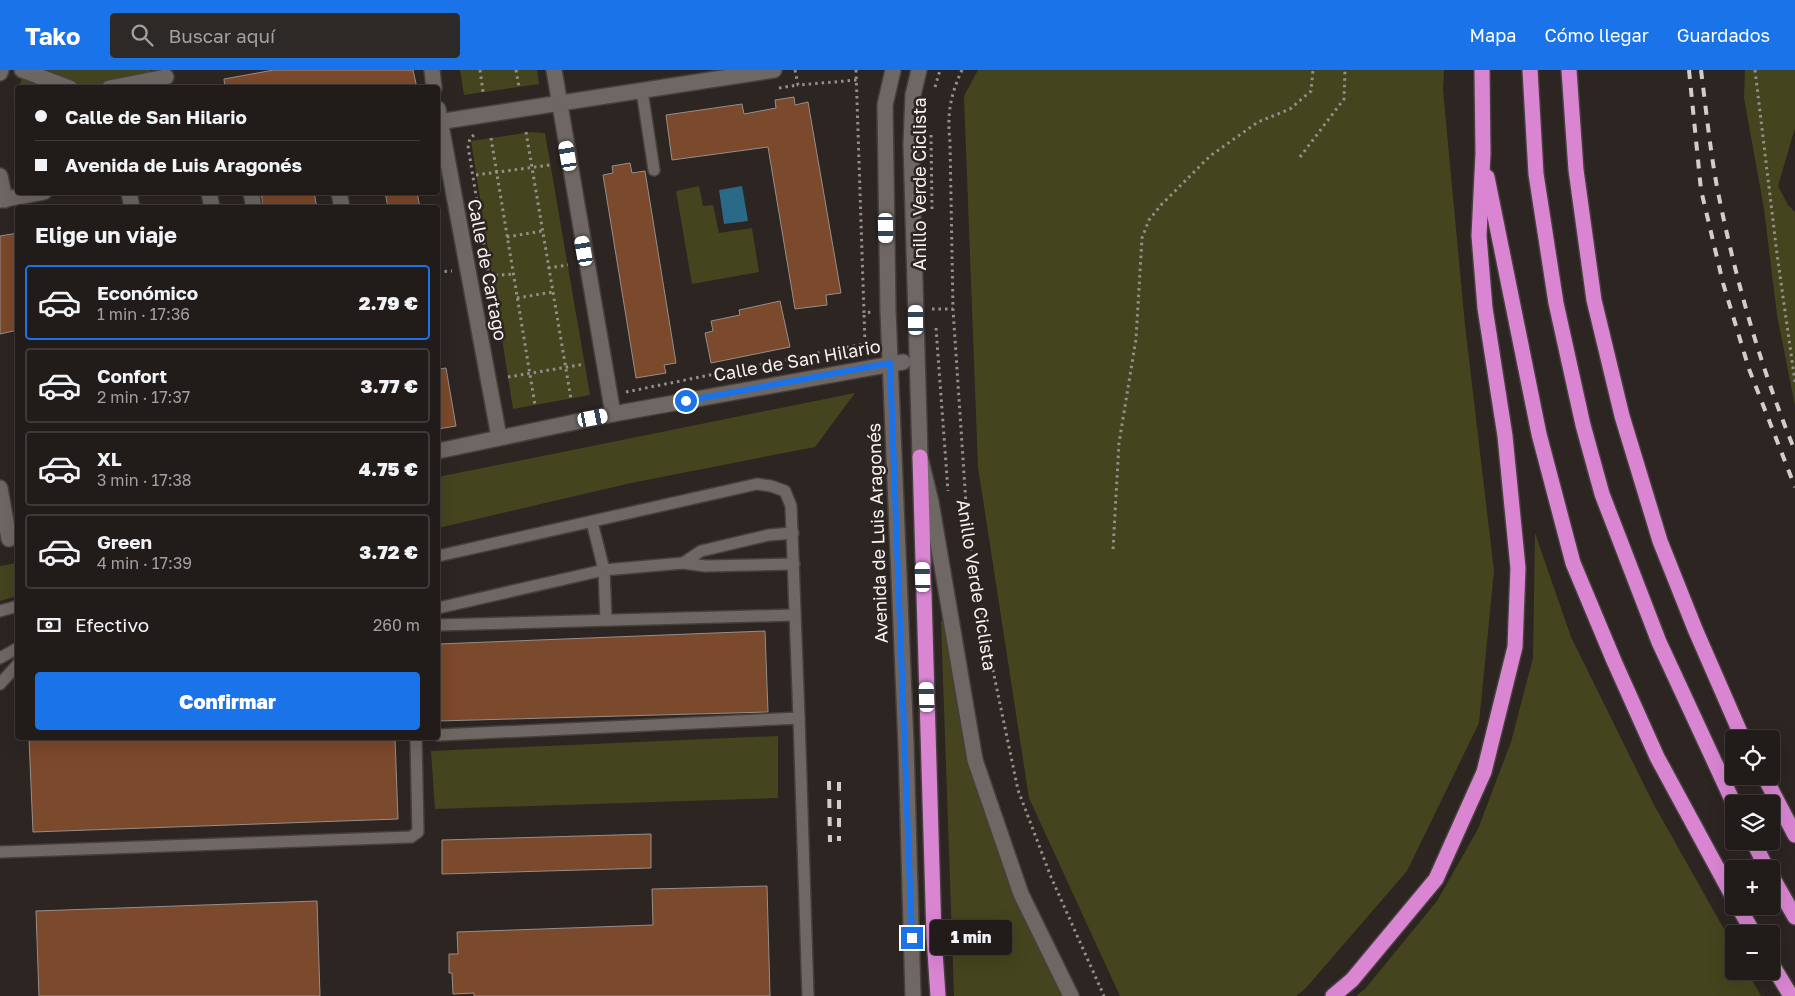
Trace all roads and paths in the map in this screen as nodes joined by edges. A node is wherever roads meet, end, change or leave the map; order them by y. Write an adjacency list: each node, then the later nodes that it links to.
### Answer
1 (22, 70): 20 (street)
2 (432, 70): 22 (street)
3 (480, 70): 26 (path)
4 (516, 70): 23 (path)
5 (554, 70): 27 (street)
6 (774, 70): 25 (street)
7 (795, 70): 19 (path)
8 (893, 70): 60 (street, Avenida de Luis Aragonés)
9 (919, 70): 58 (street)
10 (940, 70): 24 (path, Anillo Verde Ciclista)
11 (962, 70): 54 (path)
12 (1313, 70): 82 (path)
13 (1345, 70): 35 (path)
14 (1482, 70): 34 (highway)
15 (1530, 70): 100 (highway)
16 (1569, 70): 96 (highway)
17 (1755, 70): 68 (path)
18 (167, 78): 21 (street)
19 (856, 80)
20 (62, 85)
21 (126, 85)
22 (434, 85)
23 (519, 87)
24 (934, 88)
25 (642, 91): 27 (street); 38 (lane)
26 (483, 92)
27 (559, 104): 28 (street); 70 (street)
28 (440, 118)
29 (440, 128): 74 (street, Calle de Cartago)
30 (526, 132): 37 (path)
31 (931, 132): 44 (path, Anillo Verde Ciclista)
32 (474, 134): 50 (path)
33 (491, 138): 39 (path)
34 (1483, 153): 103 (highway); 112 (highway)
35 (1300, 157)
36 (550, 165): 37 (path)
37 (531, 168): 39 (path); 45 (path)
38 (654, 170)
39 (496, 173): 40 (path); 46 (path)
40 (476, 175)
41 (0, 176): 43 (street)
42 (38, 198): 43 (street)
43 (2, 200)
44 (932, 210)
45 (542, 232): 46 (path); 48 (path)
46 (507, 237): 49 (path)
47 (568, 265): 48 (path)
48 (548, 268): 51 (path)
49 (513, 274): 50 (path); 53 (path)
50 (489, 276): 52 (path)
51 (553, 292): 53 (path); 62 (path)
52 (492, 296)
53 (517, 298): 65 (path)
54 (953, 309): 56 (path); 111 (path)
55 (864, 313): 59 (path)
56 (935, 317)
57 (936, 326): 78 (path, Anillo Verde Ciclista)
58 (917, 341): 60 (street, Calle de San Hilario); 67 (street)
59 (848, 347): 63 (path); 70 (path)
60 (896, 362): 63 (street, Calle de San Hilario); 67 (street); 108 (street, Avenida de Luis Aragonés)
61 (585, 364): 62 (path)
62 (565, 368): 65 (path); 71 (path)
63 (853, 370): 73 (street, Calle de San Hilario)
64 (505, 373): 69 (path)
65 (530, 373): 66 (path); 72 (path)
66 (508, 377)
67 (918, 380): 76 (street)
68 (1795, 382)
69 (506, 383)
70 (608, 385): 73 (street)
71 (571, 399)
72 (535, 405)
73 (613, 414): 74 (street, Calle de San Hilario)
74 (500, 437): 75 (street, Calle de San Hilario)
75 (440, 451)
76 (920, 457): 109 (highway); 110 (street)
77 (0, 488): 81 (street)
78 (948, 498)
79 (592, 522): 80 (lane); 83 (lane); 86 (lane)
80 (793, 533): 84 (lane); 85 (lane)
81 (9, 539)
82 (1113, 549)
83 (440, 556)
84 (683, 563): 85 (lane); 86 (lane)
85 (794, 564): 88 (lane)
86 (604, 570): 87 (lane); 89 (lane)
87 (440, 608)
88 (795, 615): 89 (lane); 95 (lane)
89 (606, 620): 90 (lane)
90 (440, 625)
91 (15, 650): 92 (lane)
92 (0, 658)
93 (15, 667): 94 (lane)
94 (0, 684)
95 (799, 718): 97 (lane); 107 (lane)
96 (1739, 730)
97 (440, 735)
98 (416, 740): 102 (lane)
99 (1769, 785): 101 (highway)
100 (1730, 795)
101 (1795, 834)
102 (0, 852)
103 (1725, 882)
104 (1780, 890): 105 (highway)
105 (1795, 916)
106 (1780, 979): 113 (highway)
107 (808, 996)
108 (914, 996)
109 (938, 996)
110 (1071, 996)
111 (1104, 996)
112 (1333, 996)
113 (1790, 996)

